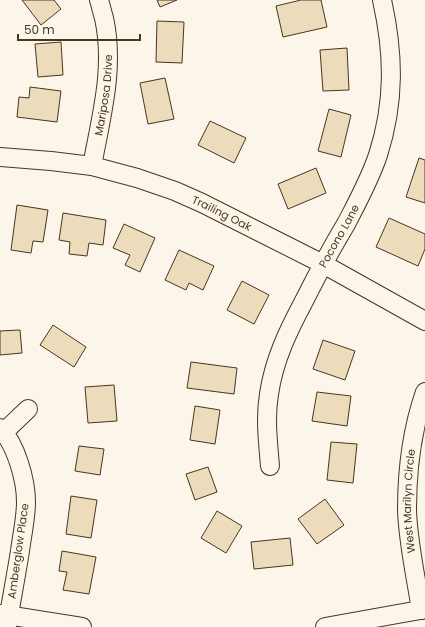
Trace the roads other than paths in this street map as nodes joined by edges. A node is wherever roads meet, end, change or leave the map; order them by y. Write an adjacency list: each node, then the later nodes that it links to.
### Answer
1 (99, 0): 4 (street, Mariposa Drive)
2 (382, 0): 5 (street, Pocono Lane)
3 (0, 157): 4 (street, Trailing Oak)
4 (92, 166): 5 (street, Trailing Oak)
5 (323, 264): 6 (street, Trailing Oak); 10 (street, Pocono Lane)
6 (425, 321)
7 (425, 392): 11 (street, West Marilyn Circle)
8 (28, 410): 9 (street, Amberglow Place)
9 (2, 430): 12 (street, Amberglow Place)
10 (270, 466)
11 (423, 610): 14 (street)
12 (5, 619): 13 (street)
13 (82, 627)
14 (325, 627)

